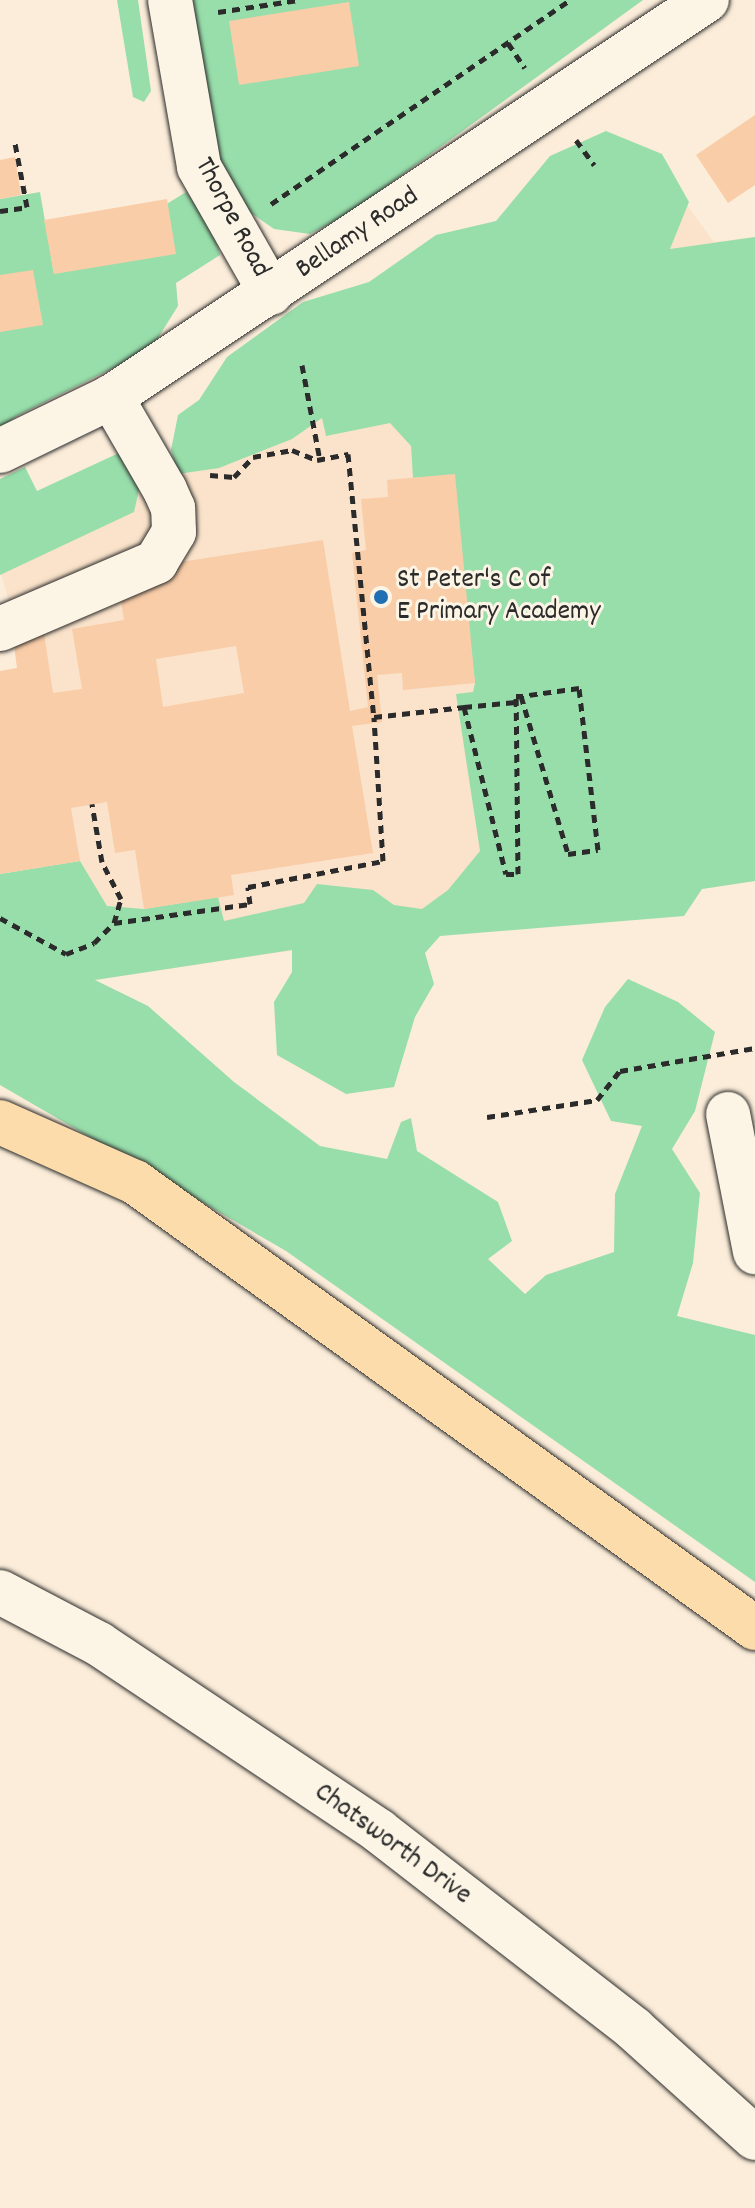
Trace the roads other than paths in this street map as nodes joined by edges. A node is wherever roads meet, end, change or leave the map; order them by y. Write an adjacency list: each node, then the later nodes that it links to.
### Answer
1 (707, 0): 3 (street, Bellamy Road)
2 (171, 10): 3 (street, Thorpe Road)
3 (271, 293): 4 (street, Bellamy Road)
4 (111, 397): 5 (street, Bellamy Road); 6 (street)
5 (0, 451)
6 (0, 629)
7 (728, 1114): 9 (street)
8 (0, 1122): 11 (main road)
9 (755, 1252)
10 (0, 1592): 12 (street, Chatsworth Drive)
11 (755, 1628)
12 (755, 2138)

